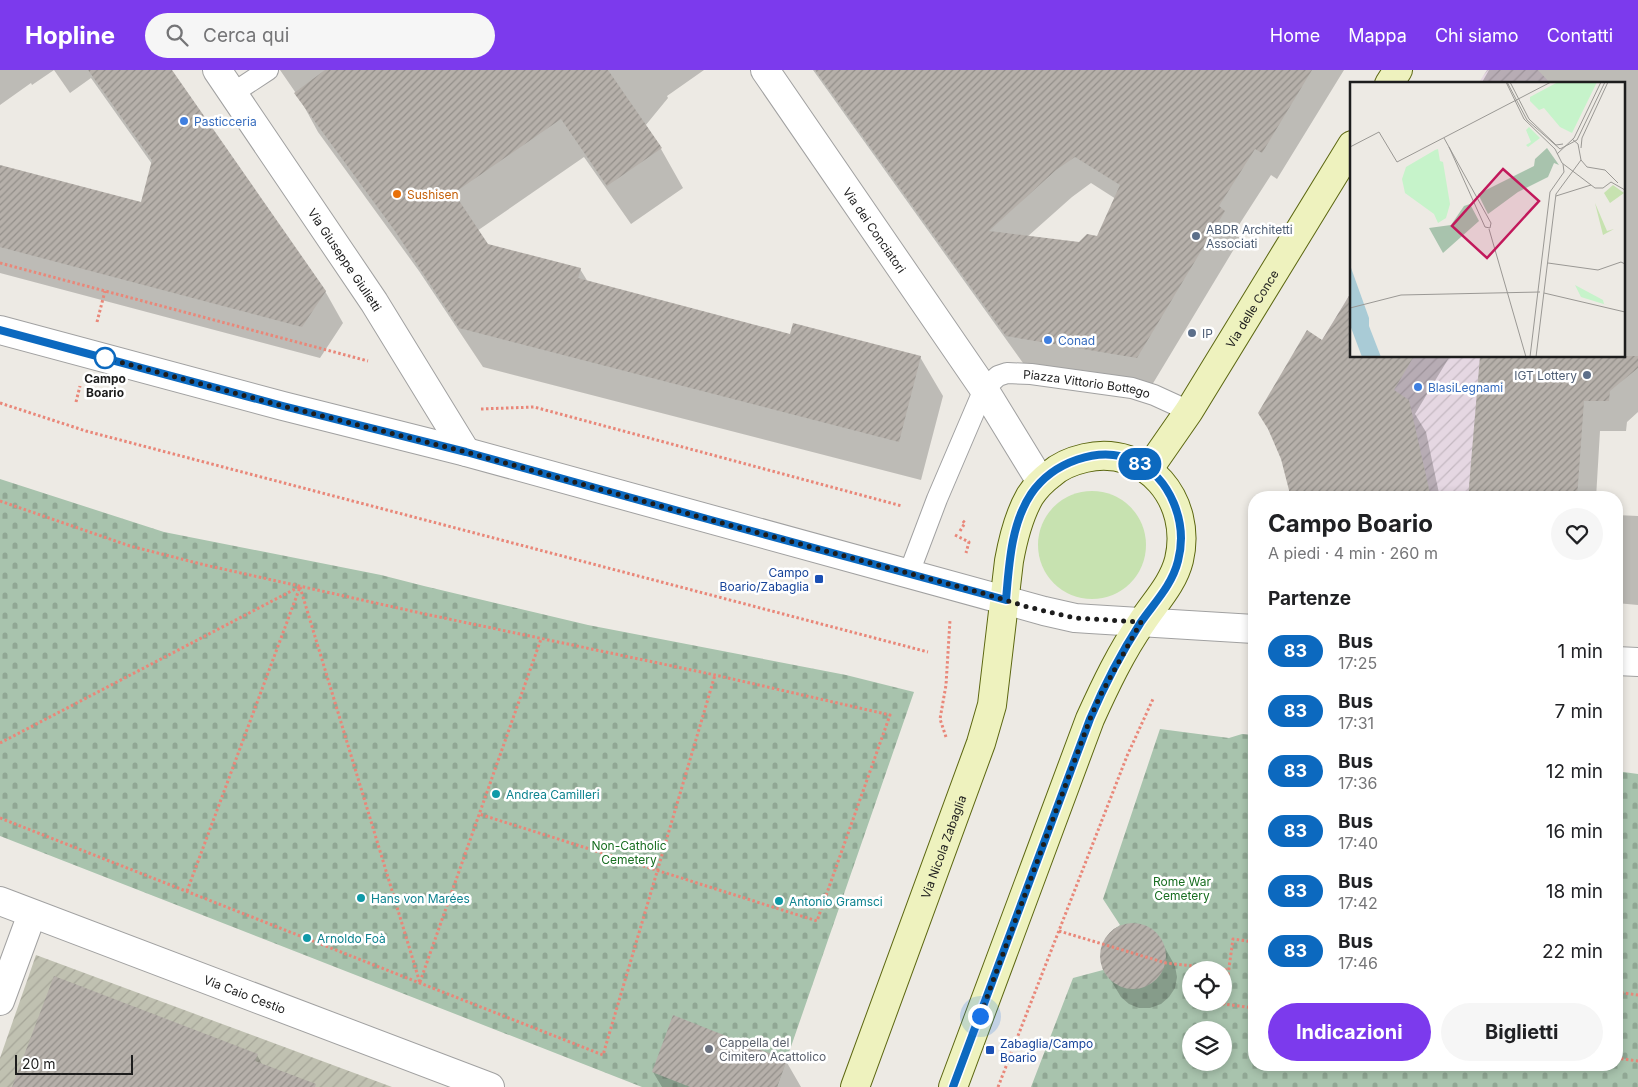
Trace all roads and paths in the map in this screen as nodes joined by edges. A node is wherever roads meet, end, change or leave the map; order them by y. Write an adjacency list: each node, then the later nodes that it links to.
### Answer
1 (217, 70): 6 (street, Via Giuseppe Giulietti)
2 (268, 70): 6 (lane)
3 (765, 70): 11 (street, Via dei Conciatori)
4 (1398, 70): 5 (street)
5 (1391, 82)
6 (233, 93): 15 (street, Via Giuseppe Giulietti)
7 (1350, 148): 14 (street, Via delle Conce)
8 (0, 263): 10 (path)
9 (0, 330): 15 (street)
10 (369, 362)
11 (984, 389): 14 (lane, Piazza Vittorio Bottego); 17 (street); 20 (lane, Piazza Vittorio Bottego)
12 (0, 402): 26 (path)
13 (478, 409): 19 (path)
14 (1189, 411): 16 (street, Via delle Conce)
15 (466, 452): 20 (street)
16 (1148, 470): 17 (street); 23 (street)
17 (1040, 482): 22 (street)
18 (0, 501): 21 (path)
19 (909, 508)
20 (909, 573): 22 (street)
21 (300, 587): 25 (path); 31 (path); 35 (path); 42 (path)
22 (1006, 600): 23 (street); 51 (street, Via Nicola Zabaglia)
23 (1141, 622): 24 (street); 52 (street)
24 (1248, 630)
25 (541, 639): 29 (path); 32 (path)
26 (928, 652)
27 (1623, 661): 28 (street)
28 (1638, 662)
29 (716, 675): 34 (path); 34 (path)
30 (1153, 699): 38 (path)
31 (0, 743)
32 (479, 814): 34 (path); 42 (path)
33 (0, 818): 35 (path)
34 (658, 871): 42 (path)
35 (187, 891): 42 (path)
36 (0, 901): 37 (street, Via Caio Cestio)
37 (32, 914): 45 (street); 50 (street, Via Caio Cestio)
38 (1059, 931): 41 (path); 53 (path)
39 (1248, 941): 40 (path)
40 (1230, 961)
41 (1182, 965)
42 (420, 983)
43 (1623, 993): 44 (path)
44 (1638, 995)
45 (0, 1001)
46 (1232, 1005): 47 (path)
47 (1248, 1007)
48 (1623, 1059): 49 (path)
49 (1638, 1061)
50 (490, 1087)
51 (855, 1087)
52 (953, 1087)
53 (998, 1087)

